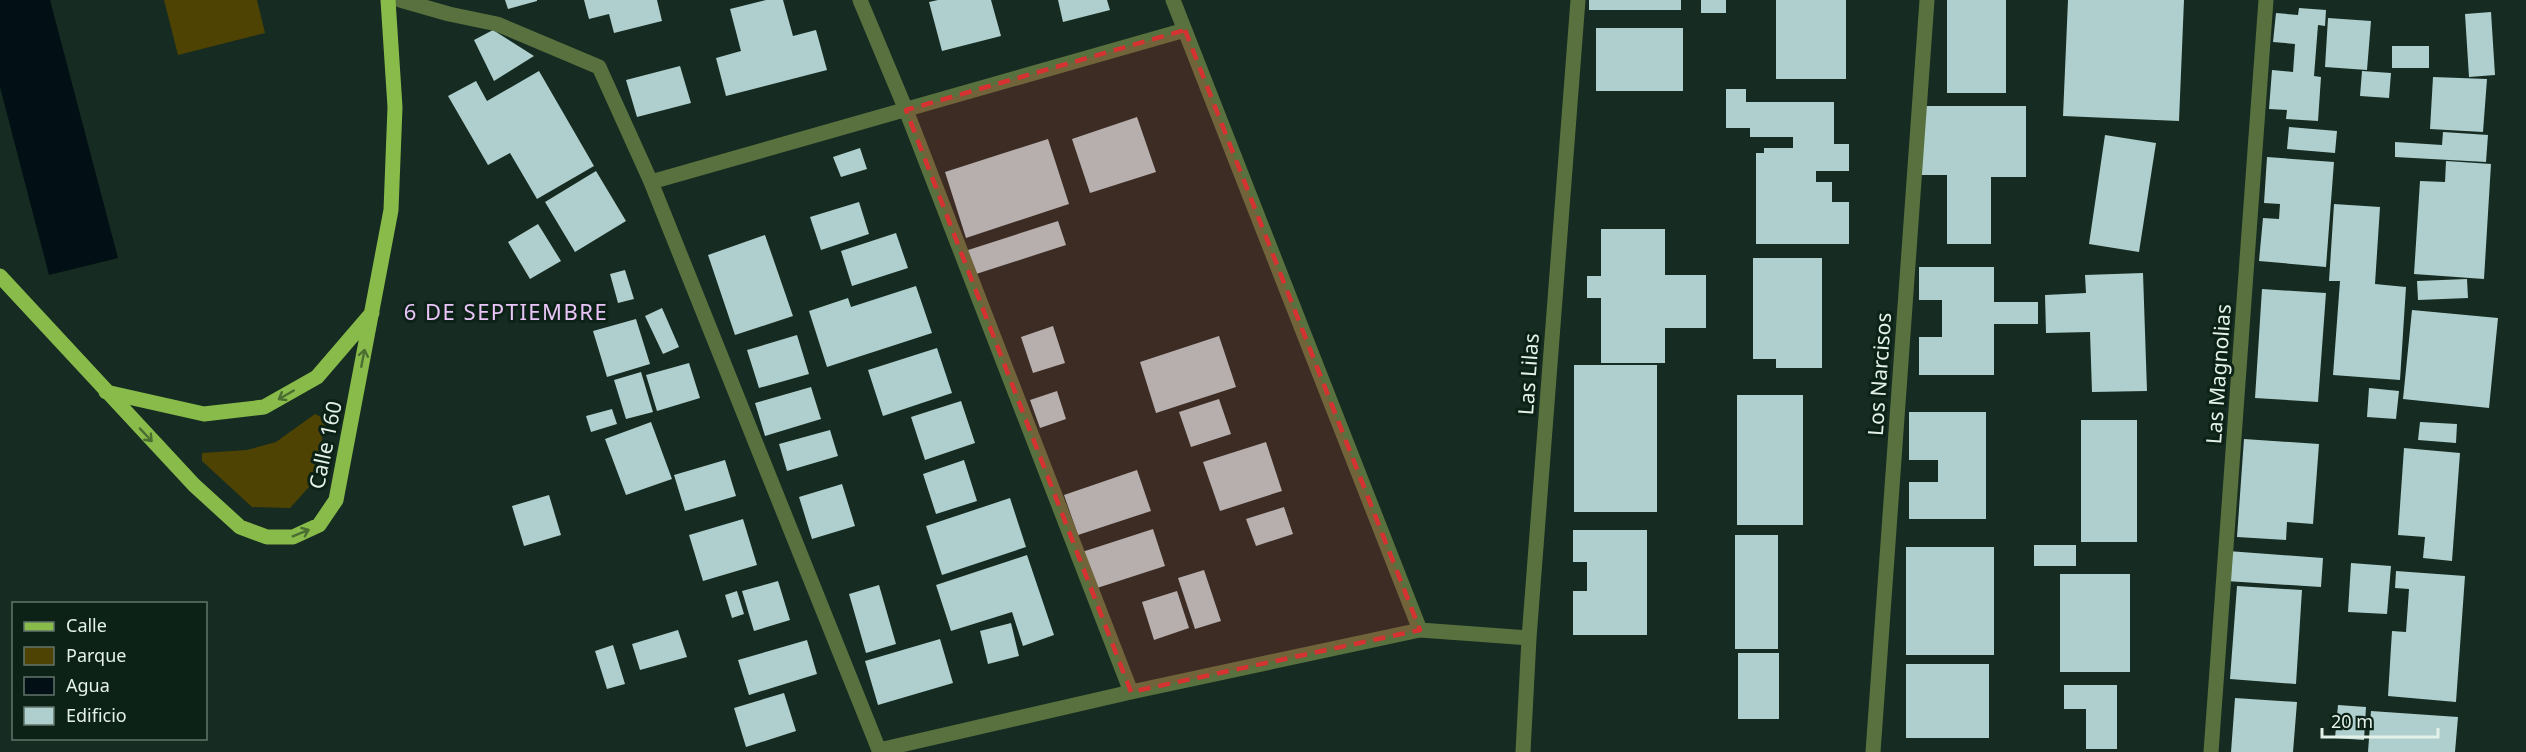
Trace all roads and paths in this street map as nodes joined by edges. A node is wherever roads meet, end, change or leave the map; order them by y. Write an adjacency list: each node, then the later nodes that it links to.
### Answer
1 (388, 0): 12 (main road, Calle 160)
2 (400, 0): 10 (street)
3 (860, 0): 9 (street)
4 (1173, 0): 8 (street)
5 (1578, 0): 15 (street, Las Lilas)
6 (1928, 0): 18 (street, Los Narcisos)
7 (2266, 0): 19 (street, Las Magnolias)
8 (1185, 30): 9 (street); 14 (street)
9 (906, 110): 10 (street); 16 (street)
10 (651, 182): 16 (street)
11 (0, 276): 13 (main road, Calle 160)
12 (372, 312): 13 (main road, Calle 160, one-way to 13); 13 (main road, Calle 160, one-way to 12)
13 (106, 392)
14 (1420, 630): 15 (street); 16 (street)
15 (1529, 639): 17 (street, Las Lilas)
16 (1131, 692)
17 (1523, 752)
18 (1873, 752)
19 (2211, 752)

